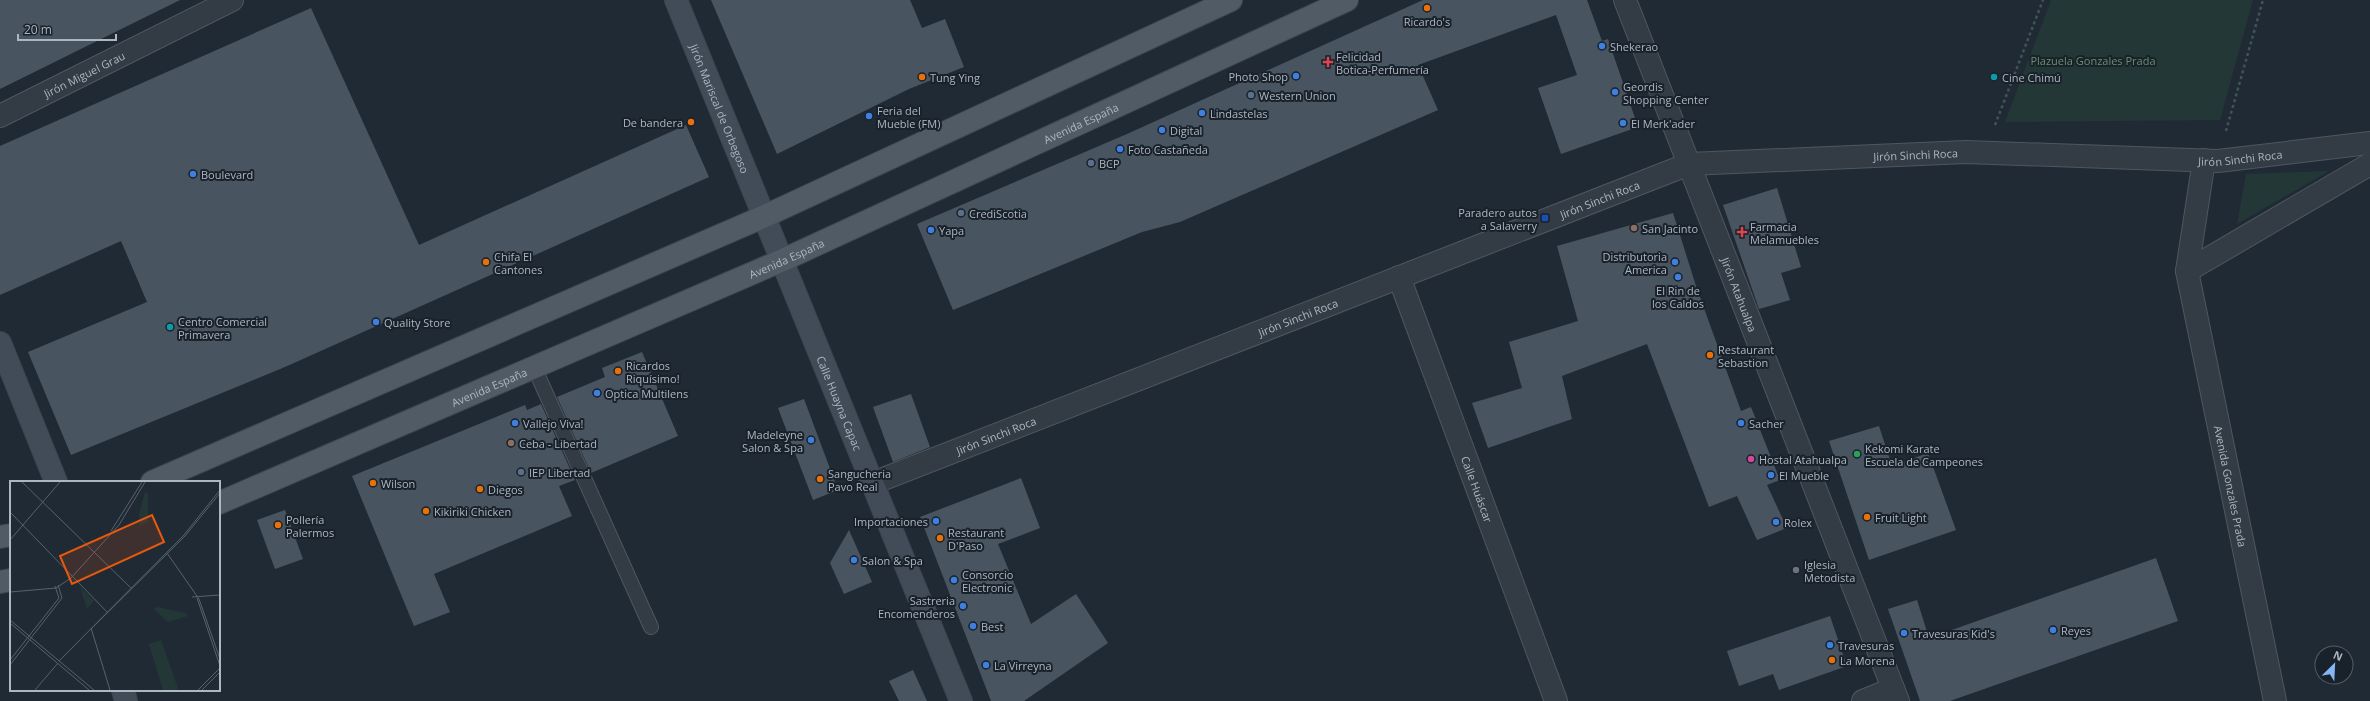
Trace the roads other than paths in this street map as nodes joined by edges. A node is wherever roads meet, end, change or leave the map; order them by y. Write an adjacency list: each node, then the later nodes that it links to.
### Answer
1 (232, 0): 6 (street, Jirón Miguel Grau)
2 (676, 0): 11 (street, Jirón Mariscal de Orbegoso)
3 (1231, 0): 11 (main road)
4 (1347, 0): 12 (main road, Avenida España)
5 (1625, 0): 9 (street, Jirón Atahualpa)
6 (0, 116)
7 (2370, 143): 8 (street, Jirón Sinchi Roca)
8 (2211, 160): 9 (street, Jirón Sinchi Roca); 13 (street, Avenida Gonzales Prada)
9 (1689, 164): 14 (street, Jirón Sinchi Roca); 27 (street, Jirón Atahualpa)
10 (2370, 164): 13 (street)
11 (765, 216): 12 (street, Calle Huayna Capac); 18 (main road)
12 (783, 260): 16 (main road, Avenida España); 19 (street, Calle Huayna Capac)
13 (2187, 271): 32 (street, Avenida Gonzales Prada)
14 (1399, 277): 19 (street, Jirón Sinchi Roca); 30 (street, Calle Huáscar)
15 (0, 343): 17 (street)
16 (534, 367): 20 (main road, Avenida España); 25 (lane)
17 (56, 481)
18 (154, 481)
19 (873, 482): 29 (street, Calle Huayna Capac)
20 (220, 502)
21 (10, 536): 22 (main road)
22 (0, 537)
23 (10, 580): 24 (main road)
24 (0, 582)
25 (651, 626)
26 (123, 691): 28 (street)
27 (1896, 695): 31 (street)
28 (126, 701)
29 (960, 701)
30 (1556, 701)
31 (1863, 701)
32 (2275, 701)

